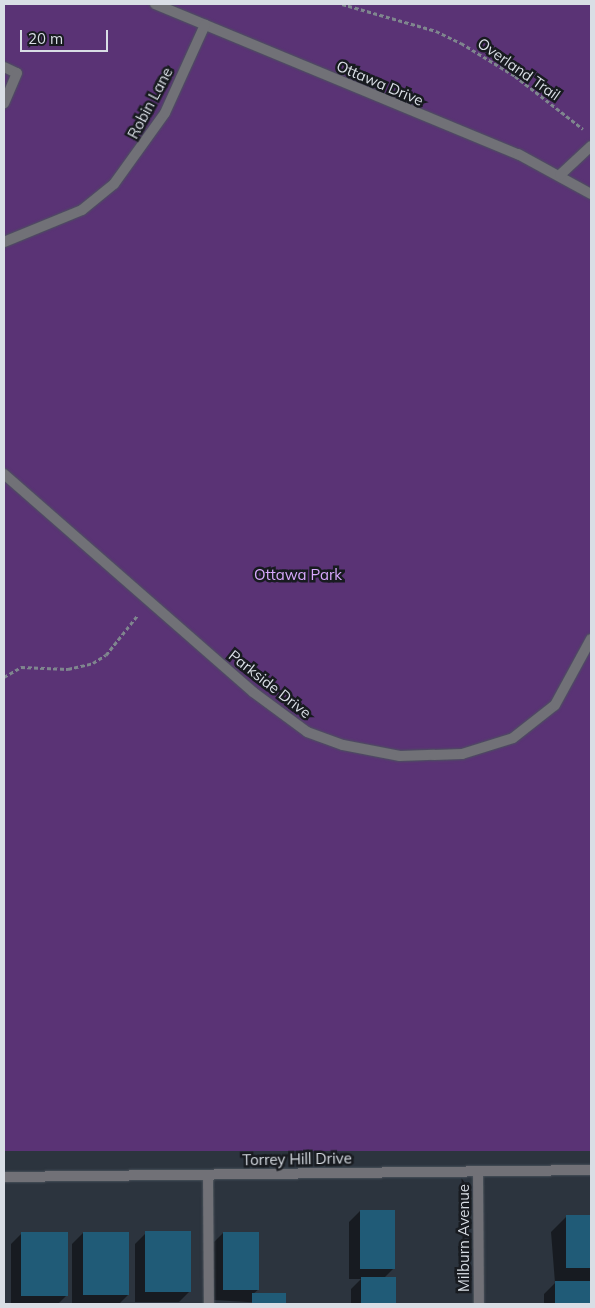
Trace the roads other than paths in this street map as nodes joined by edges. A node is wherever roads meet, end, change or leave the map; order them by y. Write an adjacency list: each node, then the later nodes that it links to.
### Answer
1 (155, 4): 2 (street, Ottawa Drive)
2 (205, 25): 6 (street, Ottawa Drive); 8 (street, Robin Lane)
3 (4, 67): 4 (street)
4 (4, 103)
5 (591, 146): 6 (street)
6 (560, 175): 7 (street, Ottawa Drive)
7 (591, 194)
8 (4, 242)
9 (4, 474): 10 (street, Parkside Drive)
10 (591, 639)
11 (591, 1170): 12 (street, Torrey Hill Drive)
12 (478, 1172): 13 (street, Torrey Hill Drive); 16 (street, Milburn Avenue)
13 (208, 1175): 14 (street, Torrey Hill Drive); 15 (street)
14 (4, 1178)
15 (209, 1304)
16 (479, 1304)

